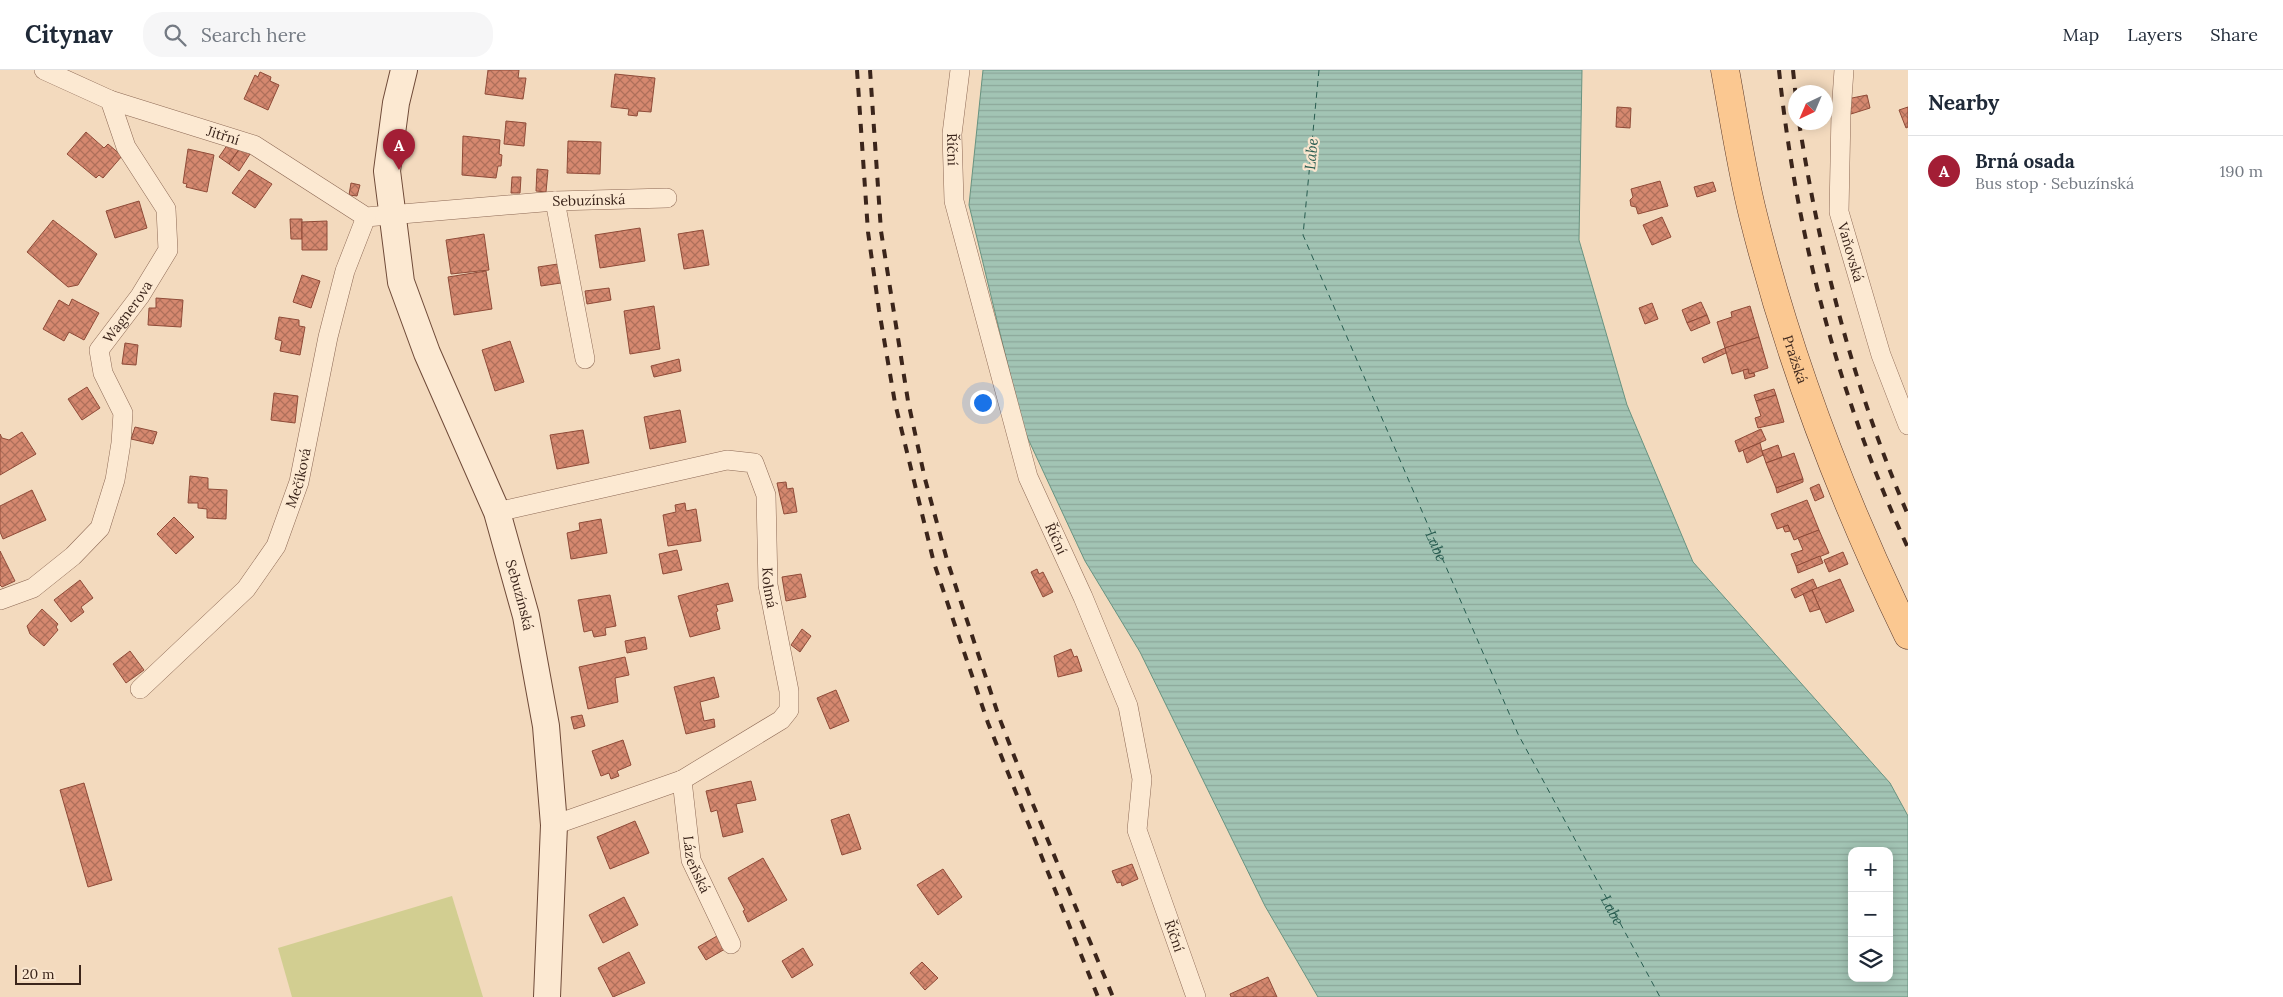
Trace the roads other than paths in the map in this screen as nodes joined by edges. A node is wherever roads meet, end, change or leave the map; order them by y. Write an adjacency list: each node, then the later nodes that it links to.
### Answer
1 (44, 70): 6 (street, Jitřní)
2 (404, 70): 9 (main road, Sebuzínská)
3 (960, 70): 21 (street, Říční)
4 (1726, 70): 15 (main road, Pražská)
5 (1844, 70): 12 (street, Vaňovská)
6 (110, 100): 10 (street, Jitřní); 14 (street, Wagnerova)
7 (667, 198): 8 (street, Sebuzínská)
8 (555, 201): 9 (street, Sebuzínská); 11 (street)
9 (391, 213): 10 (street); 13 (main road, Sebuzínská)
10 (366, 217): 16 (street, Mečíková)
11 (585, 359)
12 (1908, 425)
13 (498, 512): 17 (street, Kolmá); 18 (main road, Sebuzínská)
14 (0, 600)
15 (1908, 634)
16 (140, 689)
17 (682, 780): 18 (street, Kolmá); 19 (street, Lázeňská)
18 (554, 825): 20 (main road, Sebuzínská)
19 (731, 944)
20 (547, 997)
21 (1196, 997)

